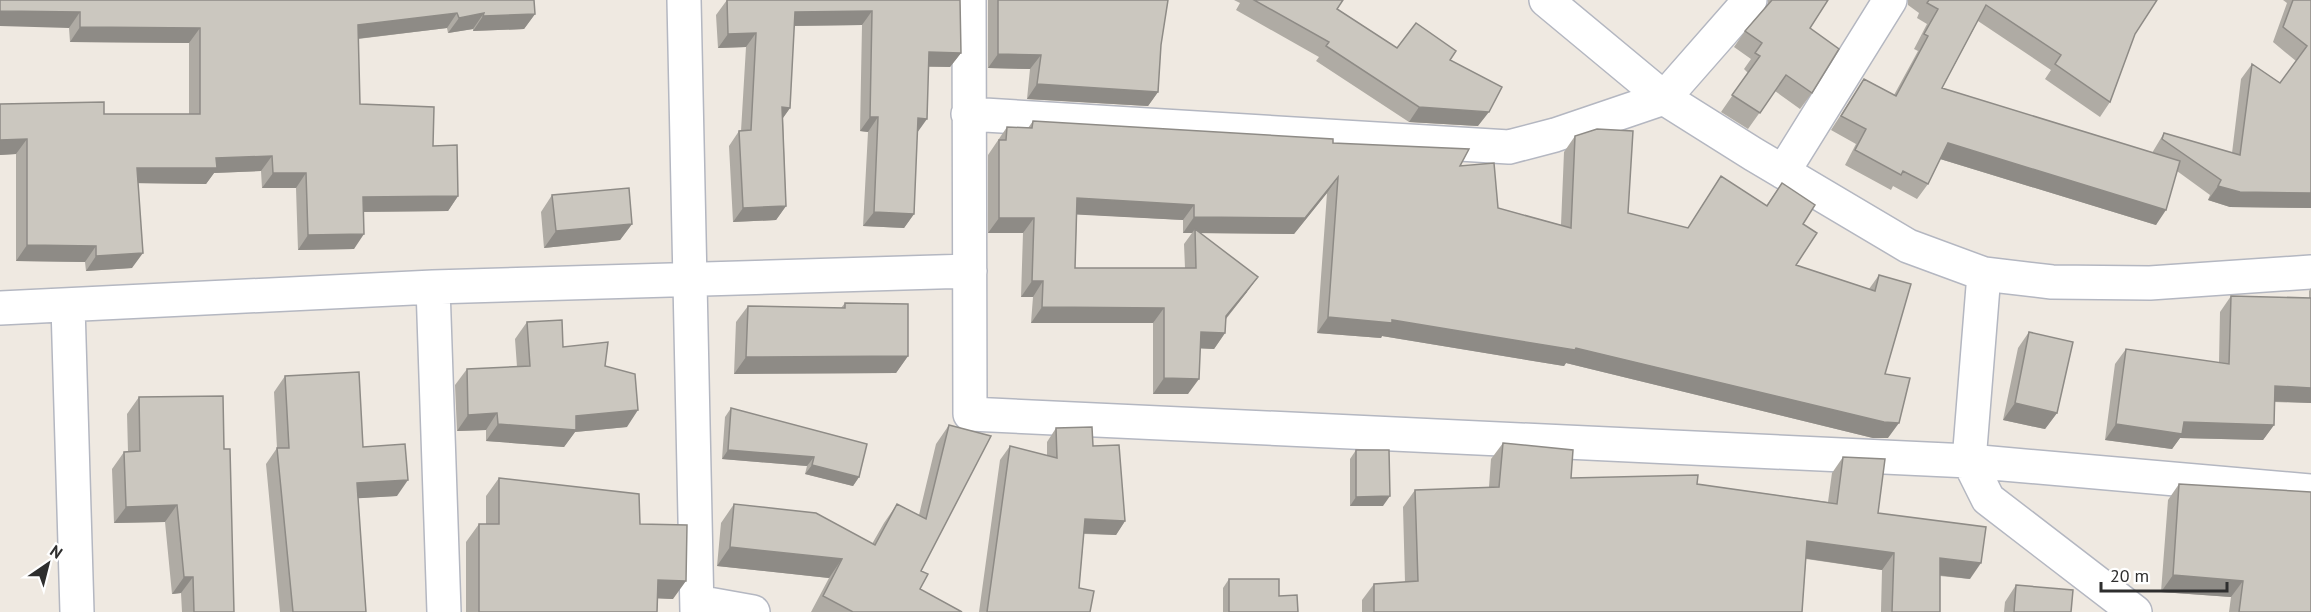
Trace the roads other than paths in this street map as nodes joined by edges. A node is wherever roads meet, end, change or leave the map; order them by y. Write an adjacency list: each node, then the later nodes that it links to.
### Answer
1 (684, 0): 12 (street)
2 (969, 0): 7 (street)
3 (1546, 0): 6 (street)
4 (1750, 0): 6 (street)
5 (1890, 0): 8 (street)
6 (1664, 98): 7 (street); 8 (street)
7 (968, 114): 9 (street)
8 (1783, 172): 11 (street)
9 (970, 271): 12 (street); 16 (street)
10 (2311, 272): 11 (street)
11 (1984, 274): 16 (street)
12 (692, 278): 13 (street); 18 (street)
13 (433, 287): 14 (street); 20 (street)
14 (68, 306): 15 (street); 19 (street)
15 (0, 308)
16 (1969, 461): 17 (street); 22 (street)
17 (2311, 492)
18 (697, 607): 21 (street)
19 (77, 612)
20 (444, 612)
21 (753, 612)
22 (2135, 612)

